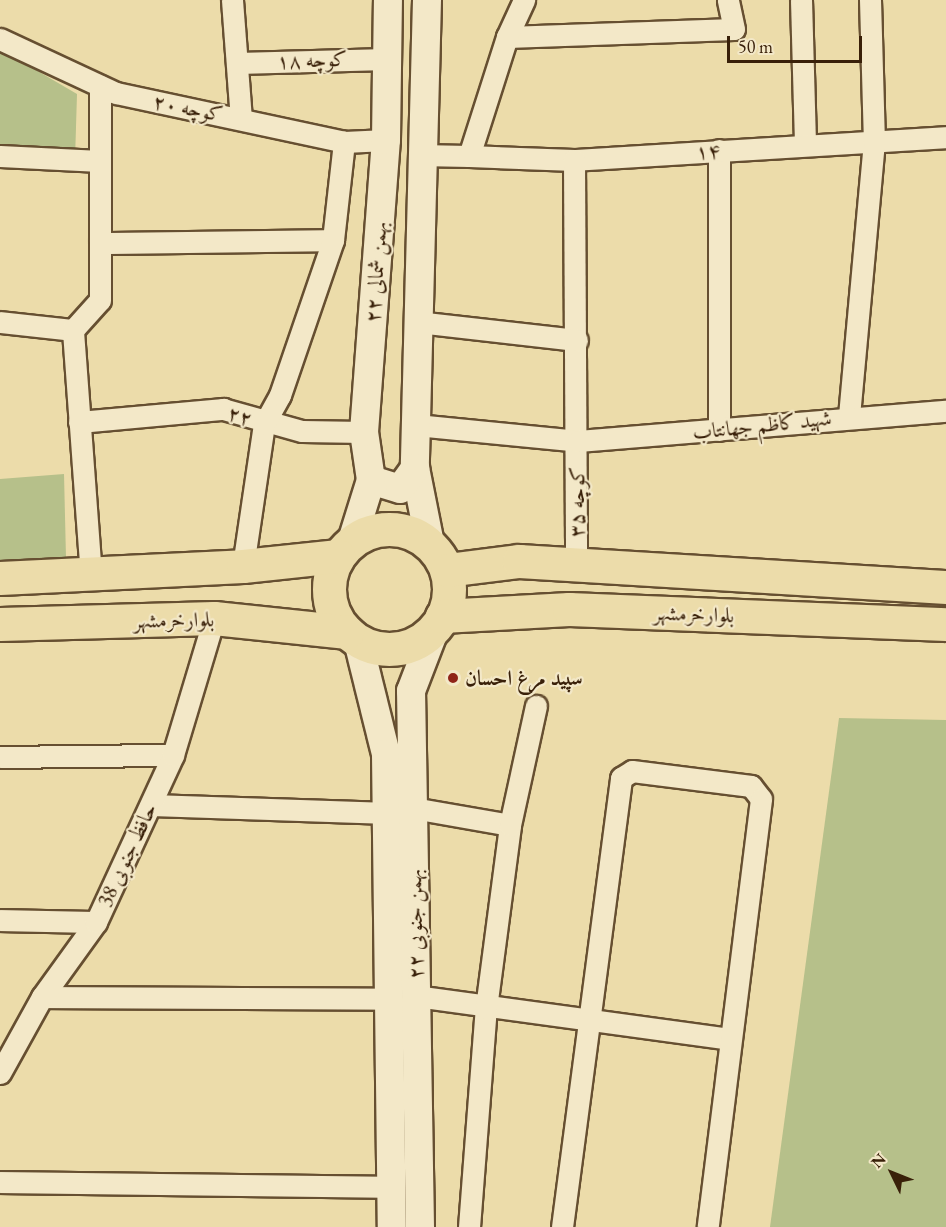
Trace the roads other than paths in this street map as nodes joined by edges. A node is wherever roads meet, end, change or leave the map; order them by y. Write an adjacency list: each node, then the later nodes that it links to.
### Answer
1 (232, 0): 11 (street)
2 (388, 0): 10 (main road, ۲۲ بهمن شمالی)
3 (427, 0): 20 (main road, ۲۲ بهمن شمالی)
4 (524, 0): 8 (street)
5 (729, 0): 8 (street)
6 (801, 0): 18 (street)
7 (870, 0): 17 (street)
8 (507, 36): 22 (street)
9 (0, 39): 12 (street, کوچه ۲۰)
10 (387, 59): 11 (street, کوچه ۱۸); 15 (main road, ۲۲ بهمن شمالی)
11 (237, 63): 13 (street)
12 (100, 86): 13 (street, کوچه ۲۰); 24 (street)
13 (241, 119): 16 (street, کوچه ۲۰)
14 (946, 137): 17 (street, ۱۴)
15 (386, 140): 16 (street, کوچه ۲۰); 37 (main road, ۲۲ بهمن شمالی)
16 (344, 142): 25 (street)
17 (874, 143): 18 (street, ۱۴); 32 (street)
18 (805, 144): 19 (street, ۱۴)
19 (719, 150): 23 (street, ۱۴); 36 (street)
20 (419, 155): 22 (street, ۱۴); 28 (main road, ۲۲ بهمن شمالی)
21 (0, 156): 24 (street)
22 (469, 156): 23 (street, ۱۴)
23 (574, 160): 30 (street, کوچه ۳۵)
24 (100, 161): 26 (street)
25 (333, 240): 26 (street); 34 (street)
26 (100, 243): 29 (street)
27 (0, 322): 29 (street)
28 (418, 322): 30 (street); 35 (main road, ۲۲ بهمن شمالی)
29 (73, 330): 33 (street)
30 (577, 339): 38 (street, کوچه ۳۵)
31 (946, 411): 32 (street, شهید کاظم جهانتاب)
32 (849, 416): 36 (street, شهید کاظم جهانتاب)
33 (79, 422): 34 (street, ۲۲); 47 (street)
34 (264, 424): 37 (street, ۲۲); 46 (street)
35 (416, 425): 38 (street, شهید کاظم جهانتاب); 39 (main road, ۲۲ بهمن شمالی)
36 (719, 430): 38 (street, شهید کاظم جهانتاب)
37 (364, 432): 40 (main road, ۲۲ بهمن شمالی)
38 (578, 441): 45 (street, کوچه ۳۵)
39 (415, 468): 40 (main road); 42 (main road, ۲۲ بهمن شمالی)
40 (371, 480): 41 (main road, ۲۲ بهمن شمالی)
41 (345, 549): 42 (main road); 44 (main road); 56 (main road)
42 (438, 557): 43 (main road, بلوارخرمشهر); 52 (main road)
43 (519, 561): 45 (main road, بلوارخرمشهر); 50 (main road)
44 (289, 563): 46 (main road); 54 (main road)
45 (576, 563): 49 (main road, بلوارخرمشهر)
46 (243, 566): 47 (main road)
47 (91, 576): 48 (main road)
48 (0, 578)
49 (946, 588)
50 (516, 614): 52 (main road, بلوارخرمشهر); 55 (main road, بلوارخرمشهر)
51 (214, 618): 53 (main road, بلوارخرمشهر); 54 (main road, بلوارخرمشهر); 60 (street, حافظ جنوبی 38)
52 (439, 621): 56 (main road); 57 (main road, ۲۲ بهمن جنوبی)
53 (0, 624)
54 (296, 624): 56 (main road, بلوارخرمشهر)
55 (946, 624)
56 (353, 637): 58 (main road, ۲۲ بهمن جنوبی)
57 (413, 683): 58 (main road); 63 (main road, ۲۲ بهمن جنوبی)
58 (373, 688): 63 (main road, ۲۲ بهمن جنوبی)
59 (536, 706): 64 (street)
60 (173, 756): 61 (street); 62 (street, حافظ جنوبی 38)
61 (0, 757)
62 (151, 805): 63 (street); 66 (street, حافظ جنوبی 38)
63 (401, 810): 64 (street); 68 (main road, ۲۲ بهمن جنوبی)
64 (510, 825): 69 (street)
65 (0, 920): 66 (street)
66 (96, 922): 67 (street, حافظ جنوبی 38)
67 (42, 997): 68 (street); 72 (street, حافظ جنوبی 38)
68 (402, 998): 69 (street); 74 (main road, ۲۲ بهمن جنوبی); 76 (main road, ۲۲ بهمن جنوبی)
69 (486, 1008): 70 (street); 77 (street)
70 (588, 1021): 71 (street); 71 (street); 78 (street)
71 (730, 1038): 79 (street)
72 (0, 1073)
73 (0, 1182): 74 (street)
74 (392, 1186): 75 (main road, ۲۲ بهمن جنوبی)
75 (392, 1227)
76 (420, 1227)
77 (469, 1227)
78 (562, 1227)
79 (708, 1227)

